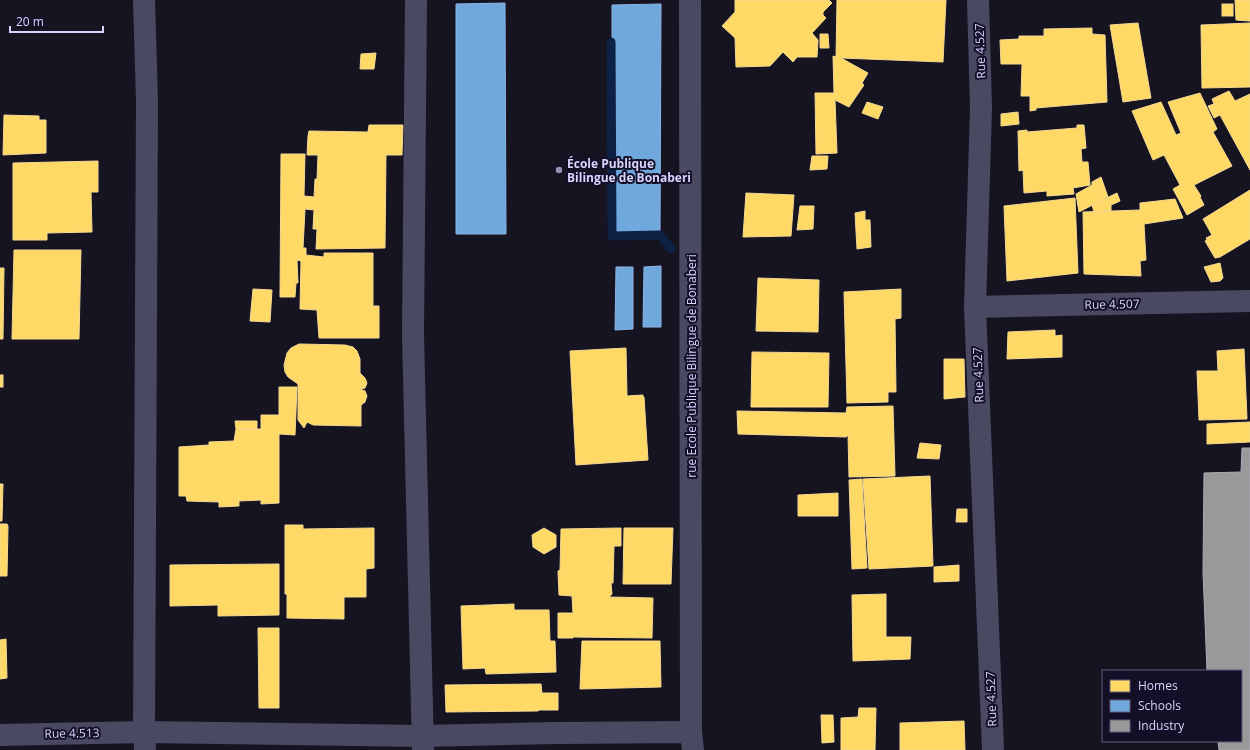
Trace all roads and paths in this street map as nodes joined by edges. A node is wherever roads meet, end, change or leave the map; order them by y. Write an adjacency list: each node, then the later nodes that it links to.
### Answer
1 (144, 0): 8 (street)
2 (416, 0): 10 (street)
3 (690, 0): 9 (street, rue Ecole Publique Bilingue de Bonaberi)
4 (978, 0): 6 (street, Rue 4.527)
5 (1250, 301): 6 (street, Rue 4.507)
6 (975, 307): 11 (street, Rue 4.527)
7 (0, 735): 8 (street, Rue 4.513)
8 (145, 741): 10 (street, Rue 4.513)
9 (692, 741): 10 (street, Rue 4.513)
10 (423, 743)
11 (993, 750)

